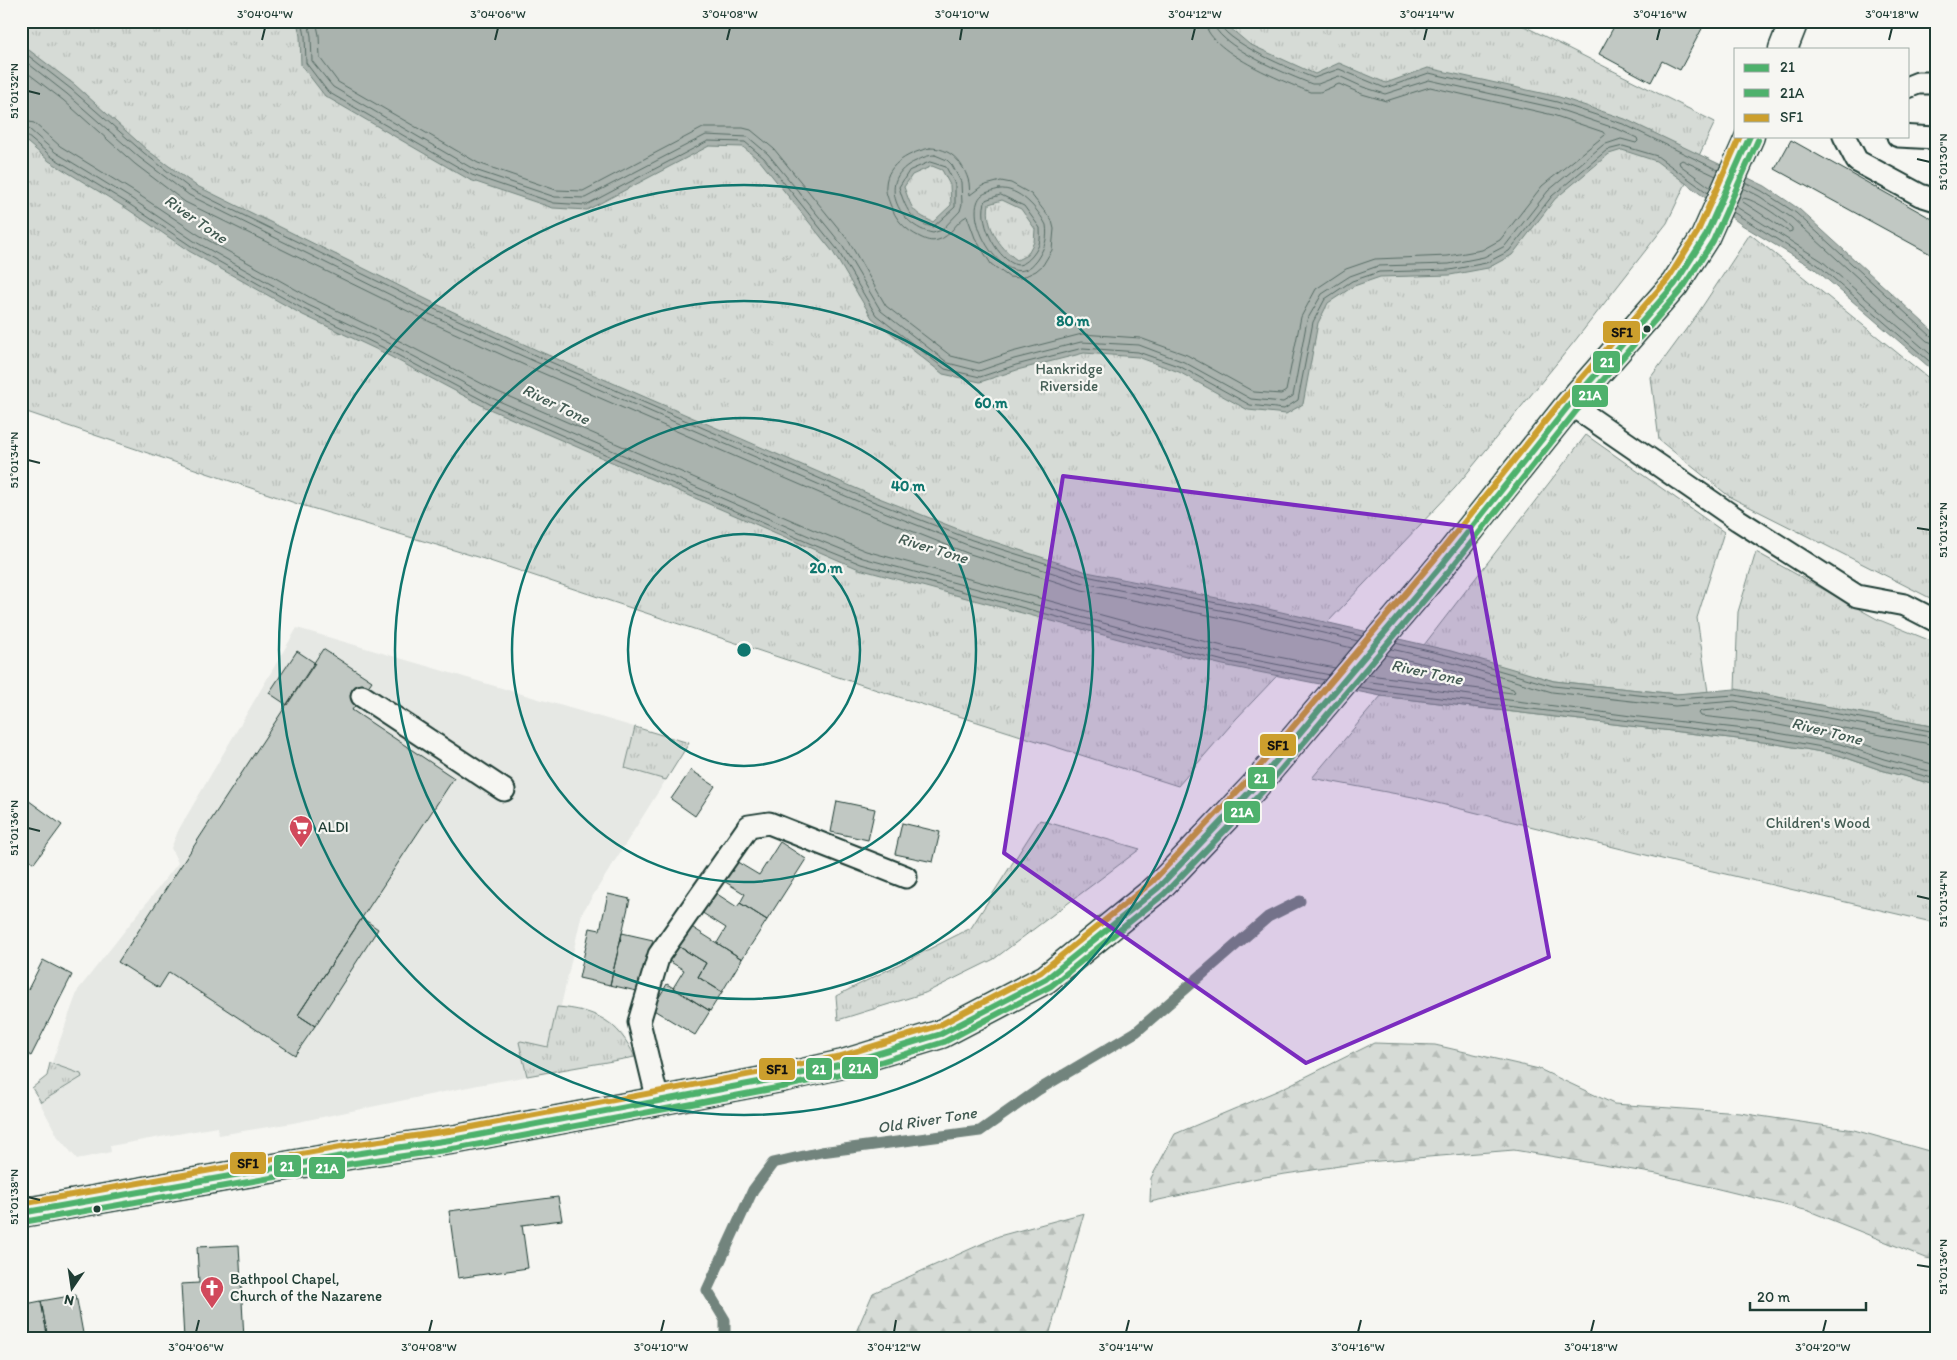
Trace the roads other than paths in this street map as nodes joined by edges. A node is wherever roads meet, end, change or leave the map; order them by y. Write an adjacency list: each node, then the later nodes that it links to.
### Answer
1 (1778, 21): 3 (main road)
2 (1794, 21): 3 (main road)
3 (1784, 48)
4 (1936, 83): 5 (lane)
5 (1910, 86)
6 (1910, 137): 8 (lane)
7 (1845, 138): 10 (lane)
8 (1936, 138)
9 (1747, 144): 11 (main road)
10 (1936, 200)
11 (1570, 404): 12 (lane); 16 (main road)
12 (1936, 621)
13 (362, 696): 14 (lane)
14 (504, 790)
15 (906, 877): 16 (lane)
16 (658, 1102): 17 (main road)
17 (21, 1213)

